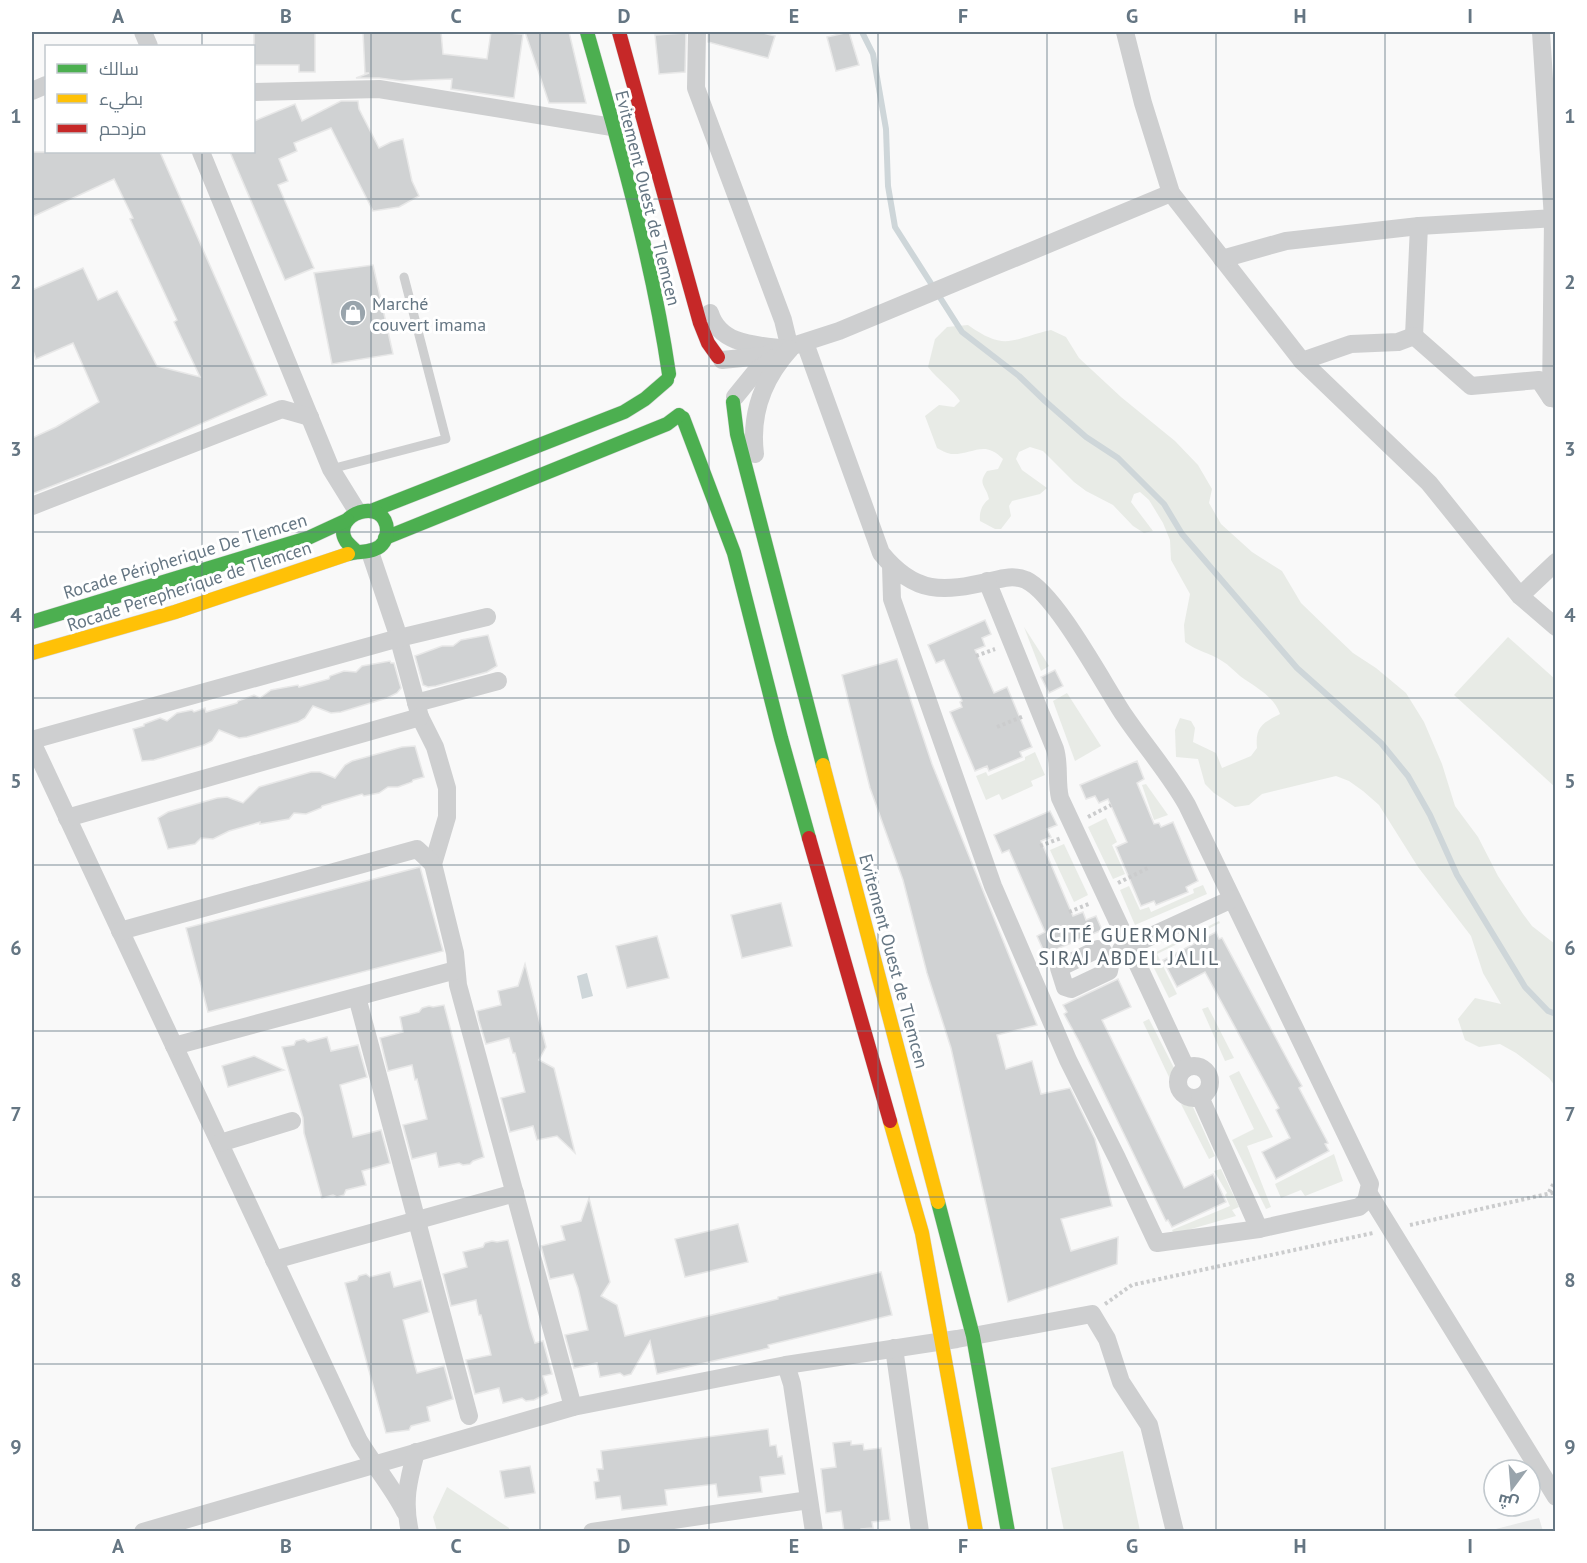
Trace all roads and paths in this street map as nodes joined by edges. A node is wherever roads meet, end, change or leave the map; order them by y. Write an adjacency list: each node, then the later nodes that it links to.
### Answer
1 (586, 32): 7 (highway, Evitement Ouest de Tlemcen)
2 (620, 32): 12 (highway, Evitement Ouest de Tlemcen)
3 (697, 32): 16 (street)
4 (1125, 32): 9 (street)
5 (1541, 32): 10 (street)
6 (255, 92): 7 (street)
7 (612, 127): 21 (highway, Evitement Ouest de Tlemcen)
8 (201, 153): 26 (street)
9 (1171, 193): 13 (street); 16 (street)
10 (1554, 219): 11 (street); 22 (street)
11 (1419, 226): 13 (street); 15 (street)
12 (680, 250): 16 (street); 20 (highway, Evitement Ouest de Tlemcen)
13 (1222, 259): 19 (street)
14 (404, 277): 28 (lane)
15 (1414, 336): 19 (street); 22 (street)
16 (797, 346): 20 (street); 23 (street); 33 (street); 37 (street)
17 (702, 353): 20 (highway)
18 (679, 361): 21 (highway)
19 (1302, 361): 36 (street)
20 (726, 366): 23 (highway, Evitement Ouest de Tlemcen)
21 (668, 377): 24 (highway, Evitement Ouest de Tlemcen); 30 (highway, Rocade Péripherique De Tlemcen)
22 (1553, 399)
23 (734, 400): 25 (highway); 37 (highway, Evitement Ouest de Tlemcen)
24 (675, 410): 27 (highway); 31 (highway); 76 (highway, Evitement Ouest de Tlemcen)
25 (723, 416)
26 (310, 417): 28 (street); 29 (street)
27 (699, 423)
28 (332, 469): 30 (street)
29 (32, 506)
30 (358, 514): 31 (highway); 32 (highway); 39 (highway, Rocade Péripherique De Tlemcen)
31 (385, 538): 32 (highway)
32 (363, 551): 41 (street); 42 (highway, Rocade Perepherique de Tlemcen)
33 (891, 566): 35 (street); 71 (street)
34 (1552, 572): 36 (street)
35 (987, 581): 45 (street); 56 (street)
36 (1520, 596): 40 (street)
37 (782, 607): 75 (highway, Evitement Ouest de Tlemcen)
38 (487, 617): 41 (street)
39 (32, 622)
40 (1556, 627)
41 (399, 638): 44 (street); 47 (street)
42 (32, 653)
43 (498, 681): 44 (street)
44 (418, 710): 49 (street); 51 (street)
45 (1039, 710): 46 (path); 50 (street)
46 (997, 727)
47 (32, 741): 49 (street)
48 (1112, 805): 50 (path)
49 (67, 818): 57 (street)
50 (1072, 824): 55 (street)
51 (441, 838): 52 (street); 53 (street)
52 (417, 849): 53 (street); 57 (street)
53 (433, 864): 60 (street)
54 (1150, 867): 55 (path)
55 (1103, 890): 58 (street)
56 (1232, 899): 58 (street); 69 (street)
57 (120, 931): 62 (street)
58 (1130, 945): 59 (street); 71 (street)
59 (1105, 957)
60 (456, 970): 61 (street); 67 (street)
61 (357, 997): 62 (street); 70 (street)
62 (174, 1046): 64 (street)
63 (292, 1121): 64 (street)
64 (220, 1143): 73 (street)
65 (1556, 1179): 68 (path)
66 (1556, 1192): 68 (path)
67 (514, 1193): 70 (street); 79 (street)
68 (1549, 1193): 72 (path)
69 (1369, 1194): 71 (street); 72 (street)
70 (417, 1221): 73 (street); 80 (street)
71 (1259, 1229)
72 (1389, 1230): 74 (path); 83 (street)
73 (274, 1260): 82 (street)
74 (1092, 1314): 75 (street); 94 (street)
75 (974, 1336): 76 (street); 93 (highway, Evitement Ouest de Tlemcen)
76 (941, 1341): 77 (street); 92 (highway, Evitement Ouest de Tlemcen)
77 (894, 1348): 78 (street); 91 (street)
78 (786, 1365): 79 (street); 84 (street)
79 (573, 1407): 81 (street)
80 (469, 1416)
81 (416, 1452): 82 (street); 85 (street)
82 (373, 1465): 85 (street); 87 (street)
83 (1556, 1497)
84 (809, 1500): 86 (street); 90 (street)
85 (405, 1512): 88 (street)
86 (626, 1529): 89 (street)
87 (142, 1532)
88 (410, 1532)
89 (592, 1532)
90 (813, 1532)
91 (920, 1532)
92 (976, 1532)
93 (1008, 1532)
94 (1175, 1532)

